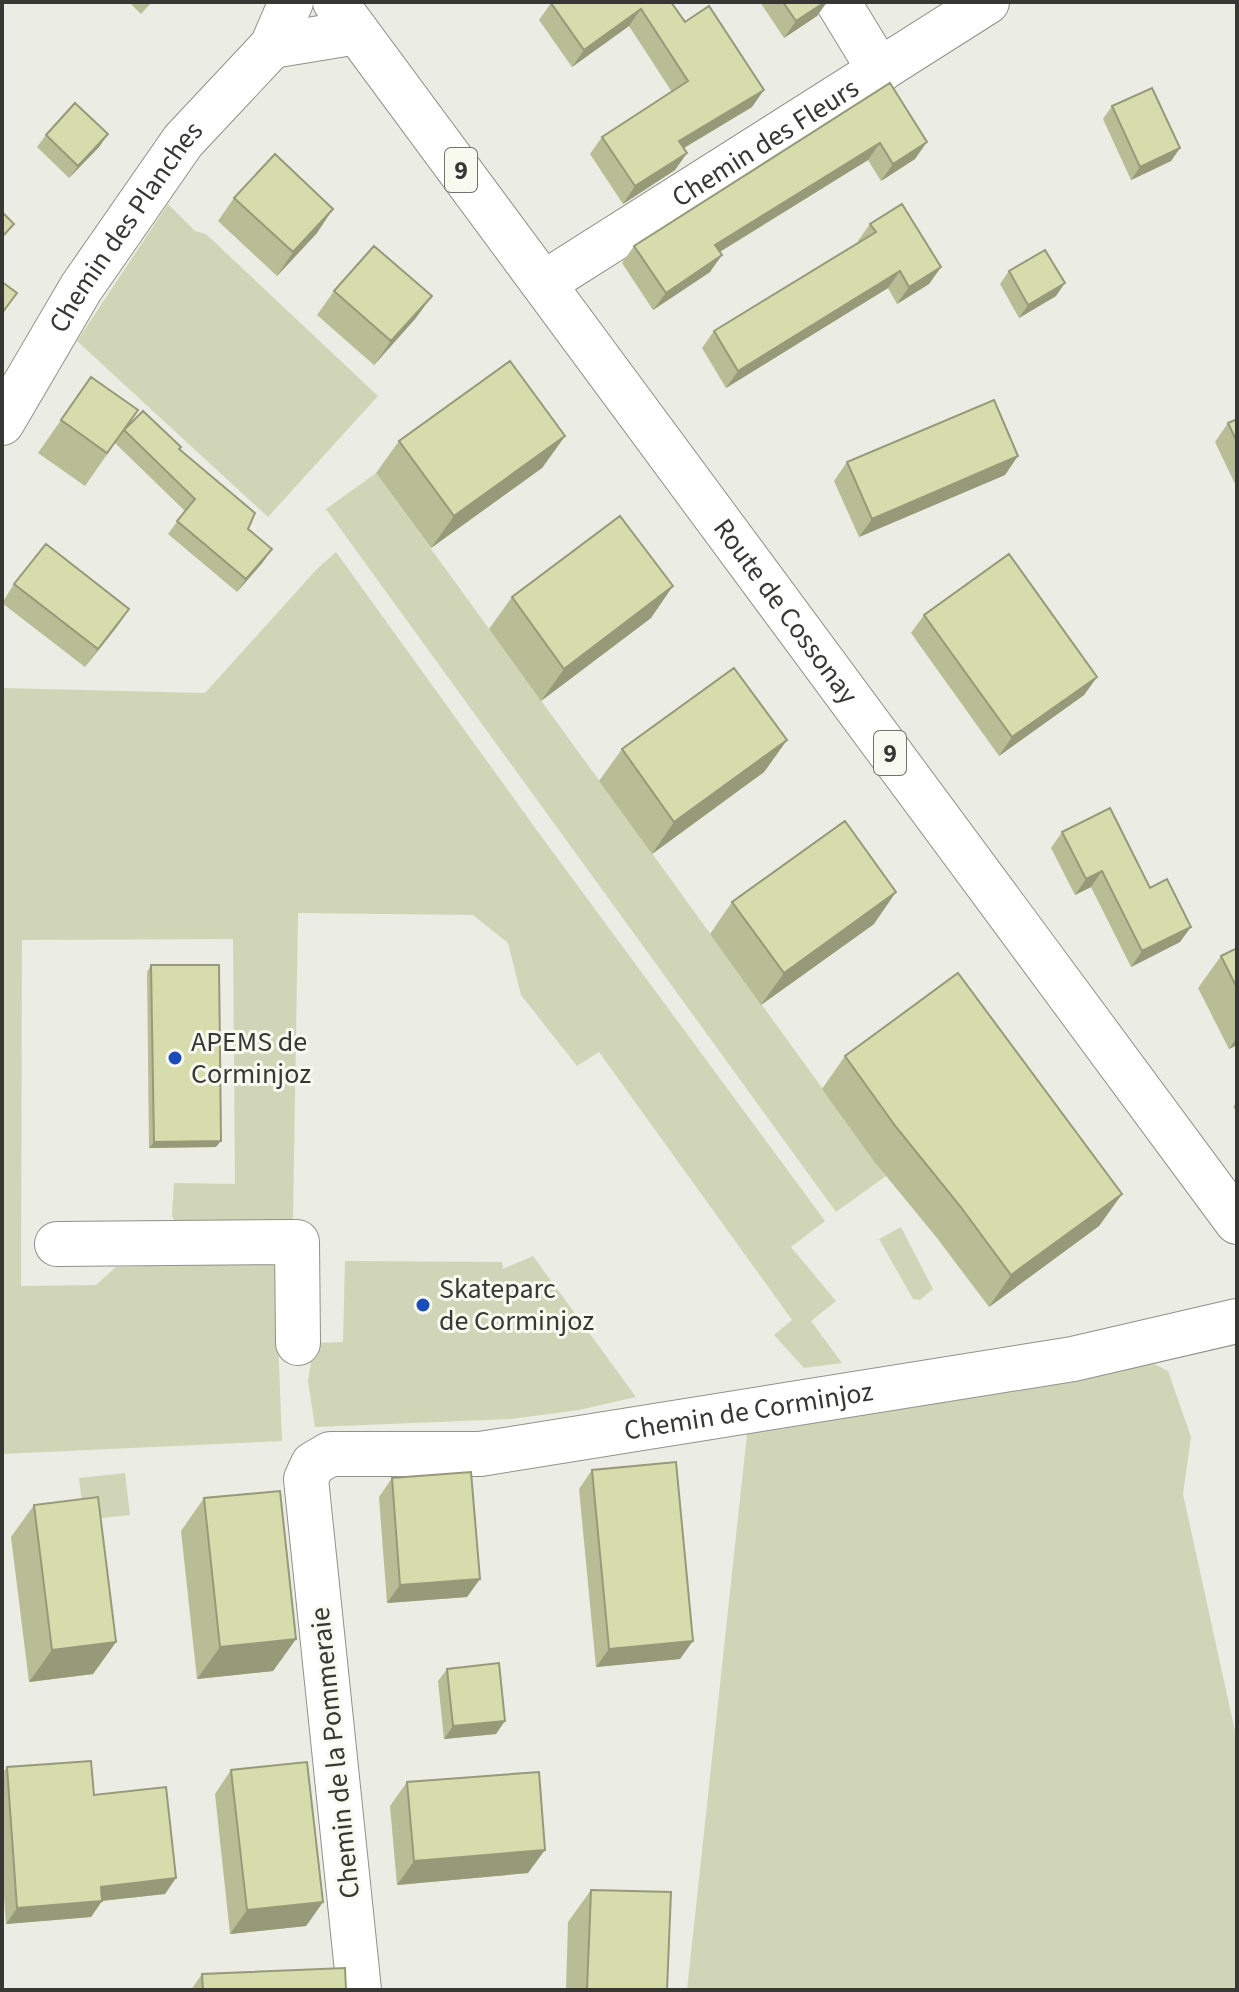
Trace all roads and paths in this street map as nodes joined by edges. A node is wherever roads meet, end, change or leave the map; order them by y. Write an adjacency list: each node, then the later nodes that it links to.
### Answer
1 (291, 2): 5 (street, Chemin des Planches)
2 (838, 2): 6 (street)
3 (987, 2): 6 (street, Chemin des Fleurs)
4 (346, 17): 5 (street); 7 (street, Route de Cossonay / 9)
5 (272, 46): 8 (street, Chemin des Planches)
6 (880, 71): 7 (street, Chemin des Fleurs)
7 (544, 283): 9 (street, Route de Cossonay / 9)
8 (2, 423)
9 (1237, 1222)
10 (57, 1244): 12 (street)
11 (1237, 1321): 13 (street, Chemin de Corminjoz)
12 (298, 1343)
13 (308, 1516): 14 (street, Chemin de la Pommeraie)
14 (359, 1990)

